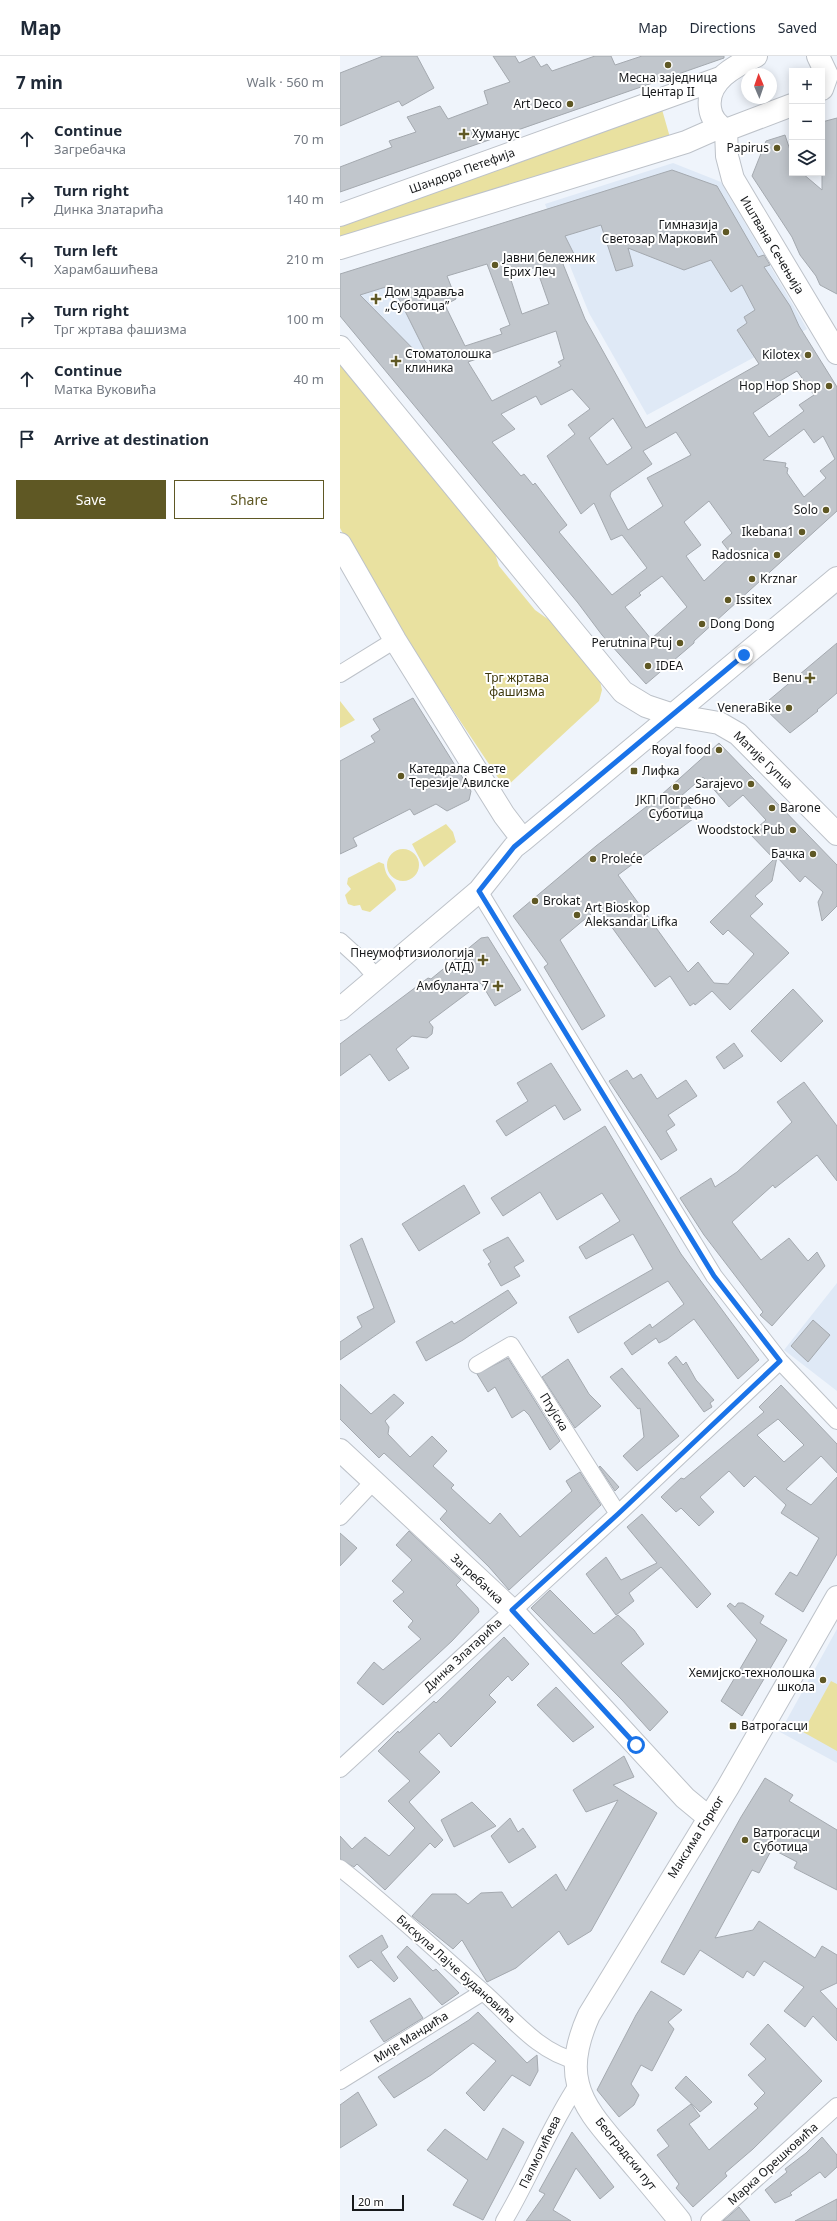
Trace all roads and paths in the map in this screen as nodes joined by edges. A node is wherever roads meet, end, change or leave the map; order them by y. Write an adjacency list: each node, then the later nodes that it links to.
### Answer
1 (756, 56): 2 (street, Шандора Петефија)
2 (728, 68): 4 (street); 5 (street, Шандора Петефија)
3 (789, 106): 4 (street)
4 (723, 128): 6 (street); 8 (street, Иштвана Сечењија)
5 (340, 215)
6 (340, 248)
7 (340, 347): 13 (street)
8 (837, 353)
9 (340, 544): 11 (street)
10 (837, 578): 13 (street)
11 (396, 640): 12 (street); 15 (street)
12 (340, 674)
13 (673, 715): 14 (street, Матије Гупца); 15 (street)
14 (837, 834)
15 (523, 840): 16 (street)
16 (479, 891): 18 (street); 20 (street)
17 (340, 941): 18 (street)
18 (377, 978): 19 (street)
19 (340, 1009)
20 (780, 1361): 22 (street); 25 (street, Динка Златарића)
21 (477, 1365): 25 (street, Птујска)
22 (837, 1421)
23 (340, 1450): 24 (street, Загребачка)
24 (373, 1482): 26 (street); 28 (street, Загребачка)
25 (618, 1514): 28 (street, Динка Златарића)
26 (340, 1517)
27 (837, 1598): 30 (street, Максима Горког)
28 (512, 1610): 29 (street, Динка Златарића); 30 (street, Загребачка)
29 (340, 1769)
30 (708, 1817): 33 (street, Максима Горког)
31 (340, 1868): 32 (street, Бискупа Лајче Будановића)
32 (483, 1992): 33 (street, Бискупа Лајче Будановића); 34 (street, Мије Мандића)
33 (577, 2061): 35 (street, Максима Горког)
34 (340, 2082)
35 (578, 2084): 37 (street, Палмотићева); 38 (street, Београдски пут)
36 (837, 2106): 39 (street, Марка Орешковића)
37 (504, 2221)
38 (680, 2221)
39 (709, 2221)

